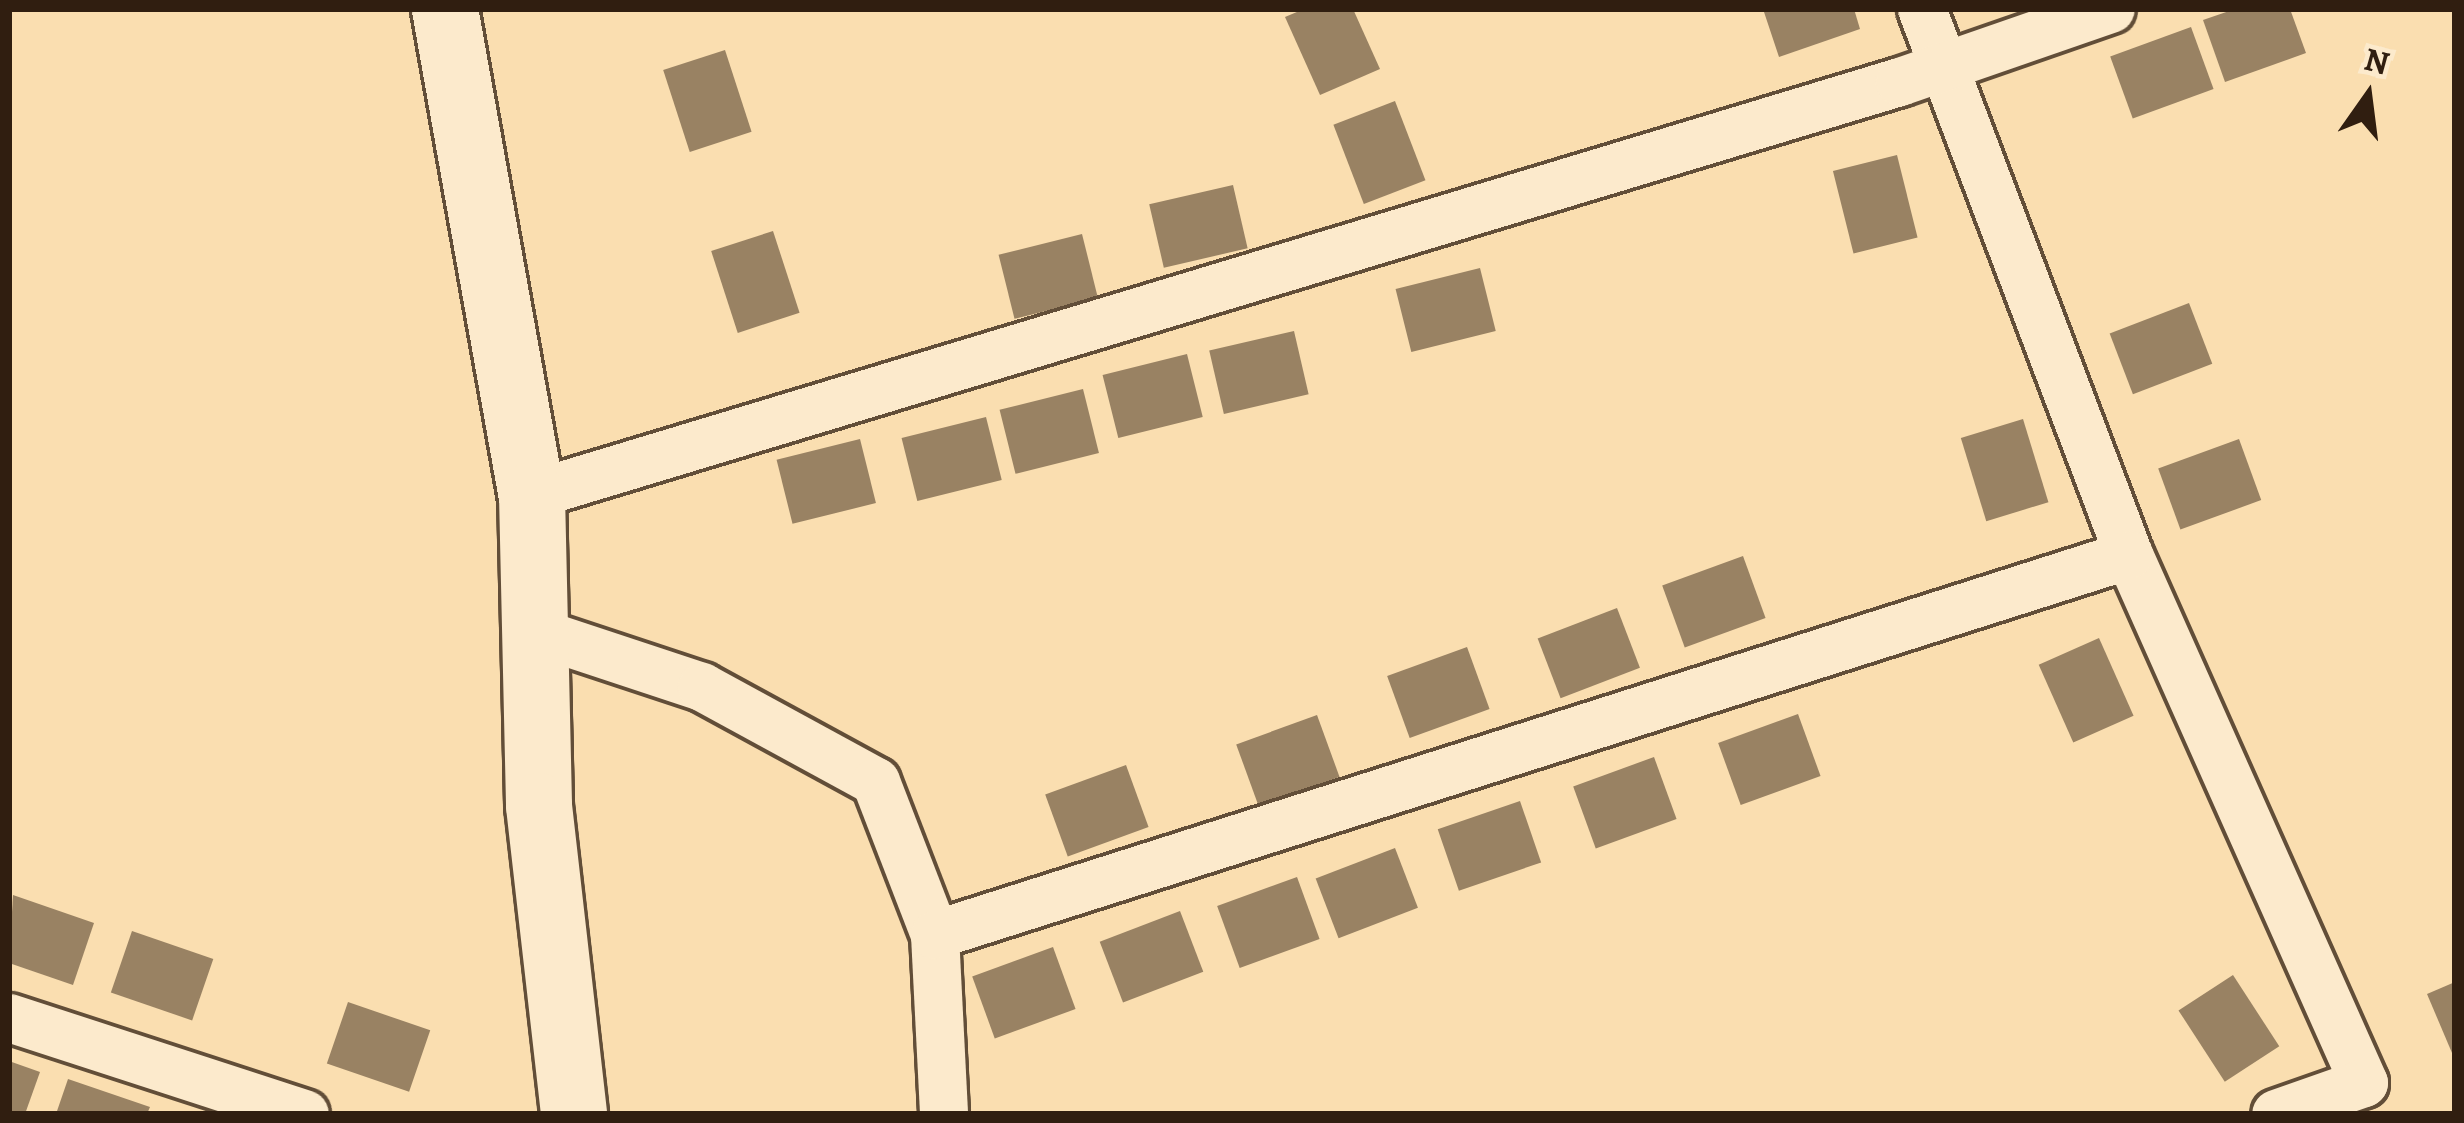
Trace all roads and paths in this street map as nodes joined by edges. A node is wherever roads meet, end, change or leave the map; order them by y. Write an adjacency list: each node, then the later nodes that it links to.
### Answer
1 (445, 9): 5 (street)
2 (1922, 9): 4 (street)
3 (2111, 9): 4 (street)
4 (1946, 66): 5 (street); 6 (street)
5 (532, 495): 7 (street)
6 (2129, 555): 8 (street); 13 (street)
7 (533, 631): 8 (street); 11 (street)
8 (935, 935): 12 (street)
9 (9, 1018): 10 (street)
10 (304, 1114)
11 (574, 1114)
12 (944, 1114)
13 (2276, 1114)

